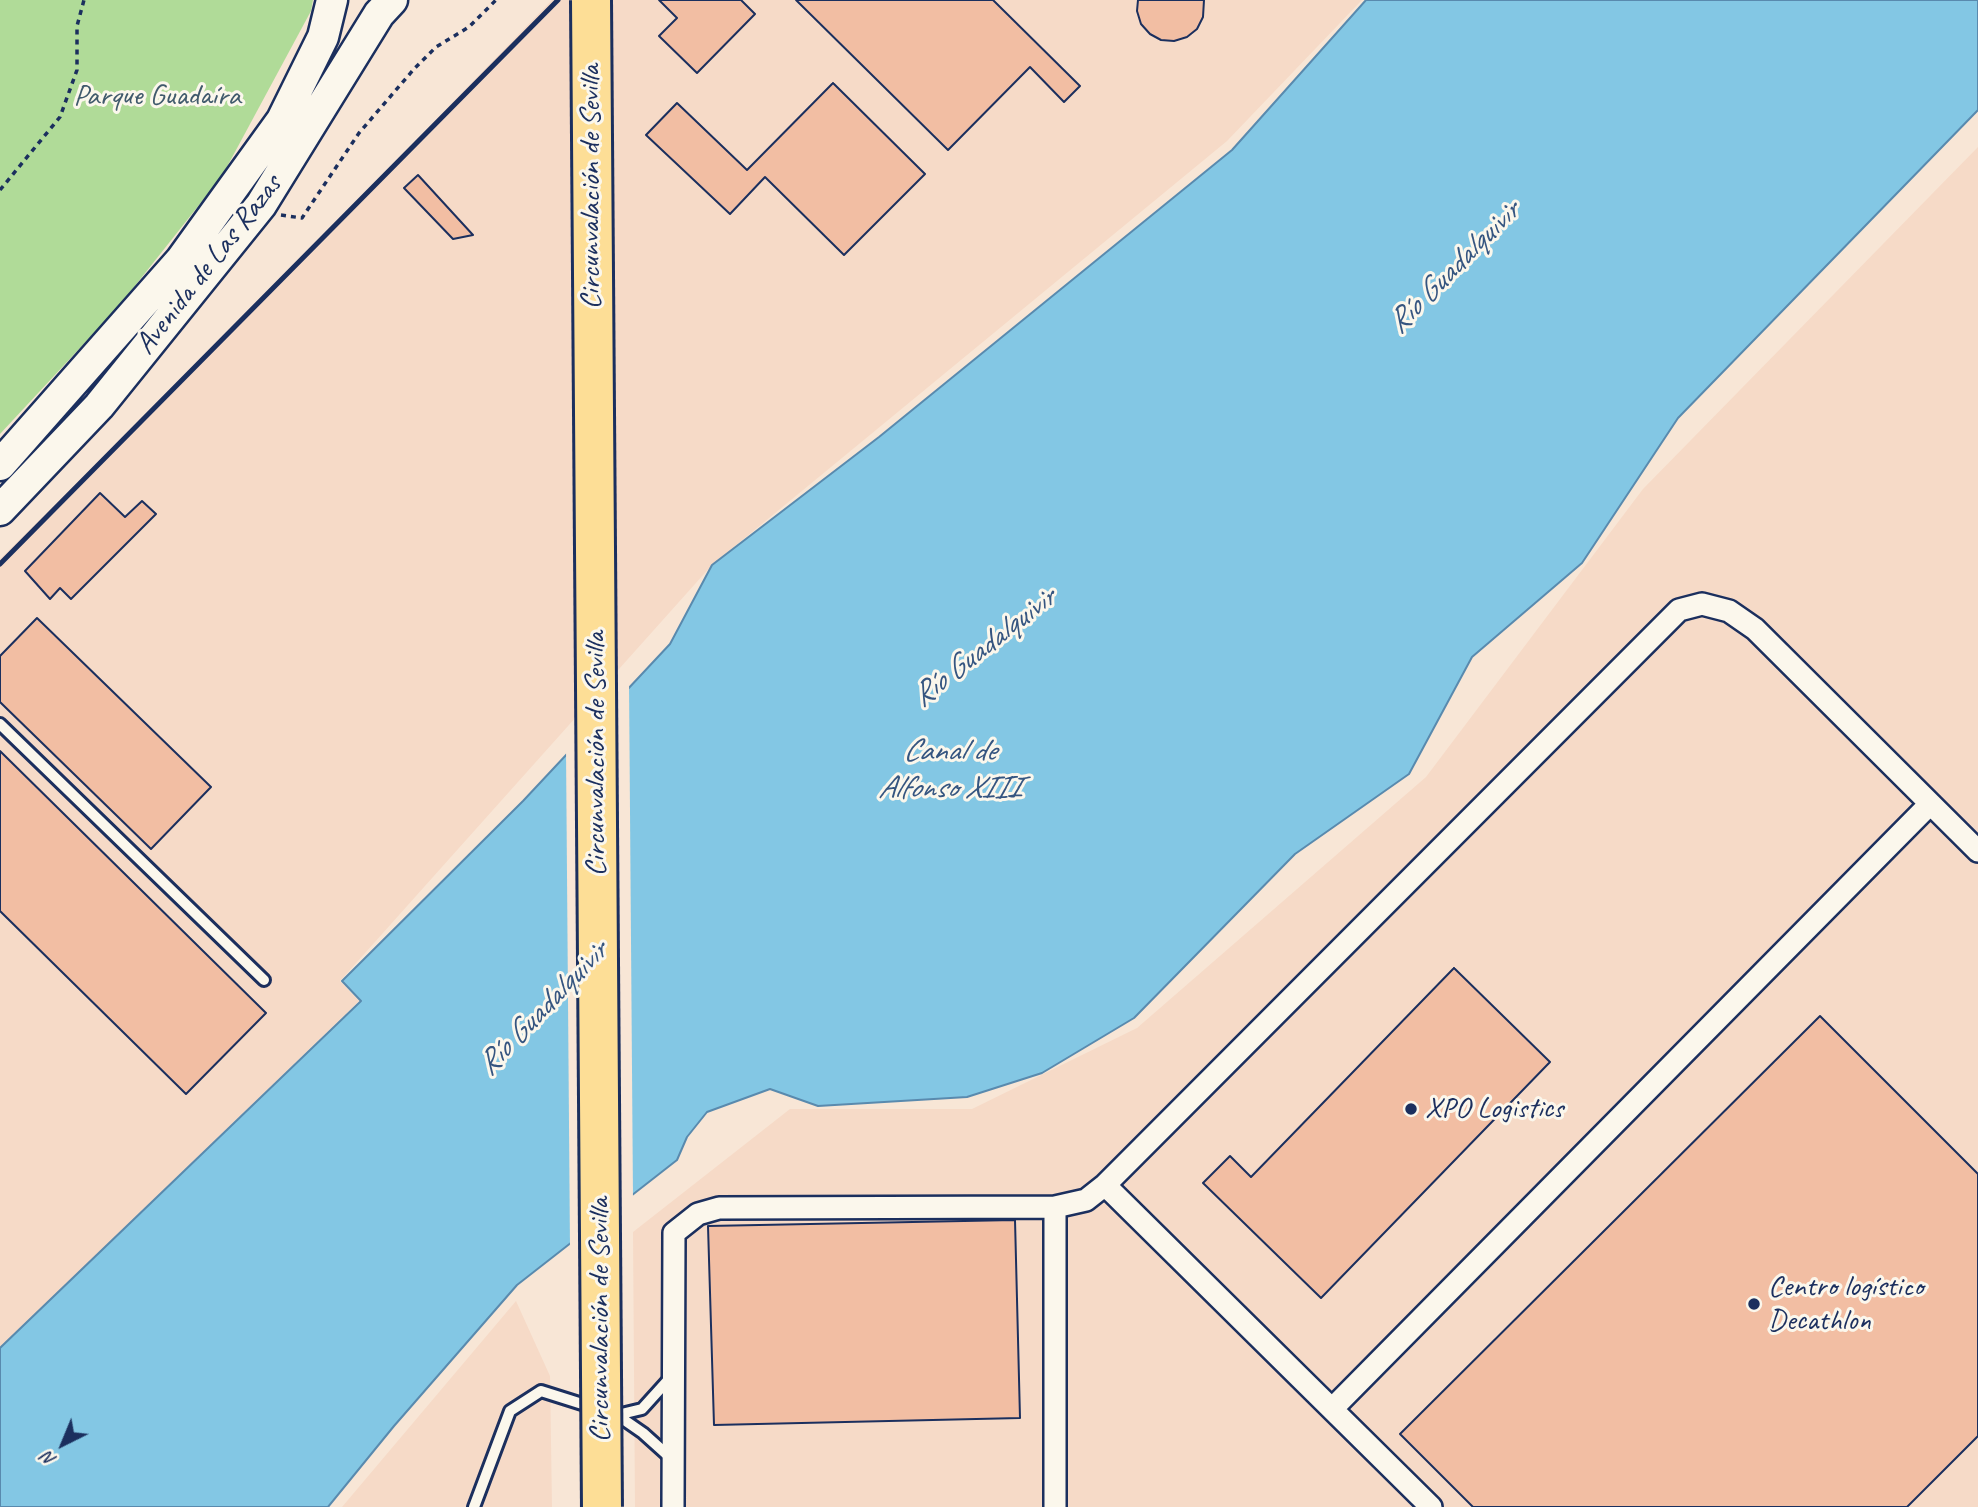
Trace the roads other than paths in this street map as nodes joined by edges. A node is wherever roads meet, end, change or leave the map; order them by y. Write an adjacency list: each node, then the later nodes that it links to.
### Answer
1 (332, 0): 4 (main road, Avenida de Las Razas)
2 (392, 0): 5 (main road, Avenida de Las Razas)
3 (591, 0): 17 (highway, Circunvalación de Sevilla, bridge)
4 (0, 465)
5 (0, 510)
6 (0, 724): 9 (lane)
7 (1930, 804): 8 (street); 10 (street); 13 (street)
8 (1978, 851)
9 (264, 980)
10 (1105, 1185): 11 (street); 13 (street)
11 (1055, 1207): 12 (street); 19 (street)
12 (673, 1375): 14 (lane); 15 (street)
13 (1332, 1409): 20 (street)
14 (618, 1415): 15 (lane); 16 (lane)
15 (673, 1460): 18 (street)
16 (474, 1507)
17 (601, 1507)
18 (673, 1507)
19 (1055, 1507)
20 (1431, 1507)

